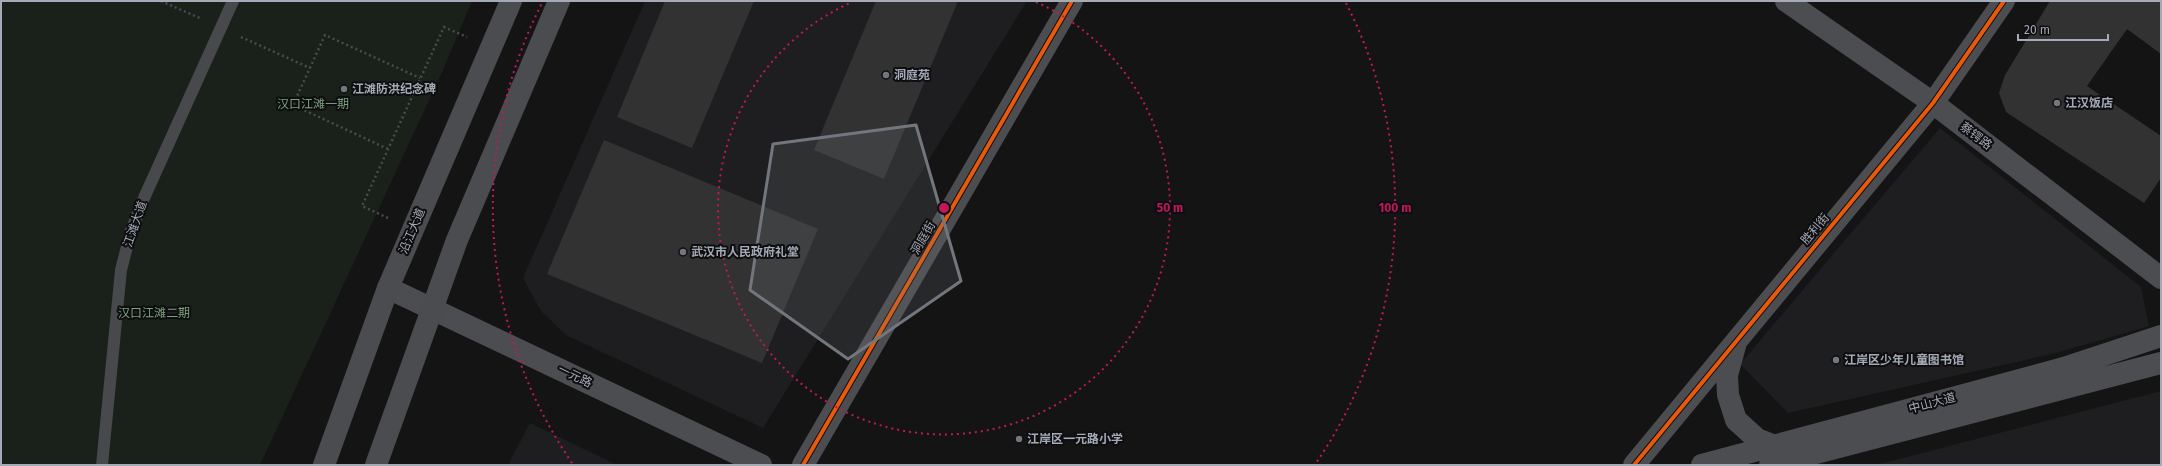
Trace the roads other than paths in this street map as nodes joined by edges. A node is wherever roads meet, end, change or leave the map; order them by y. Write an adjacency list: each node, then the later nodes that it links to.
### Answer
1 (233, 1): 15 (lane, 江滩大道)
2 (511, 1): 9 (main road, 沿江大道)
3 (559, 1): 10 (main road)
4 (1072, 1): 19 (street, 洞庭街)
5 (1786, 1): 7 (street, 蔡锷路)
6 (2004, 1): 7 (street, 胜利街)
7 (1933, 103): 8 (street, 蔡锷路); 12 (street, 胜利街)
8 (2161, 278)
9 (388, 288): 10 (street, 一元路); 16 (main road, 沿江大道)
10 (433, 308): 17 (main road); 18 (street, 一元路)
11 (2161, 336): 14 (street, 中山大道)
12 (1737, 339): 14 (street); 20 (street, 胜利街)
13 (2161, 363): 14 (street, 中山大道)
14 (1772, 456): 21 (street, 中山大道)
15 (102, 465)
16 (324, 465)
17 (376, 465)
18 (761, 465)
19 (803, 465)
20 (1634, 465)
21 (1702, 465)

